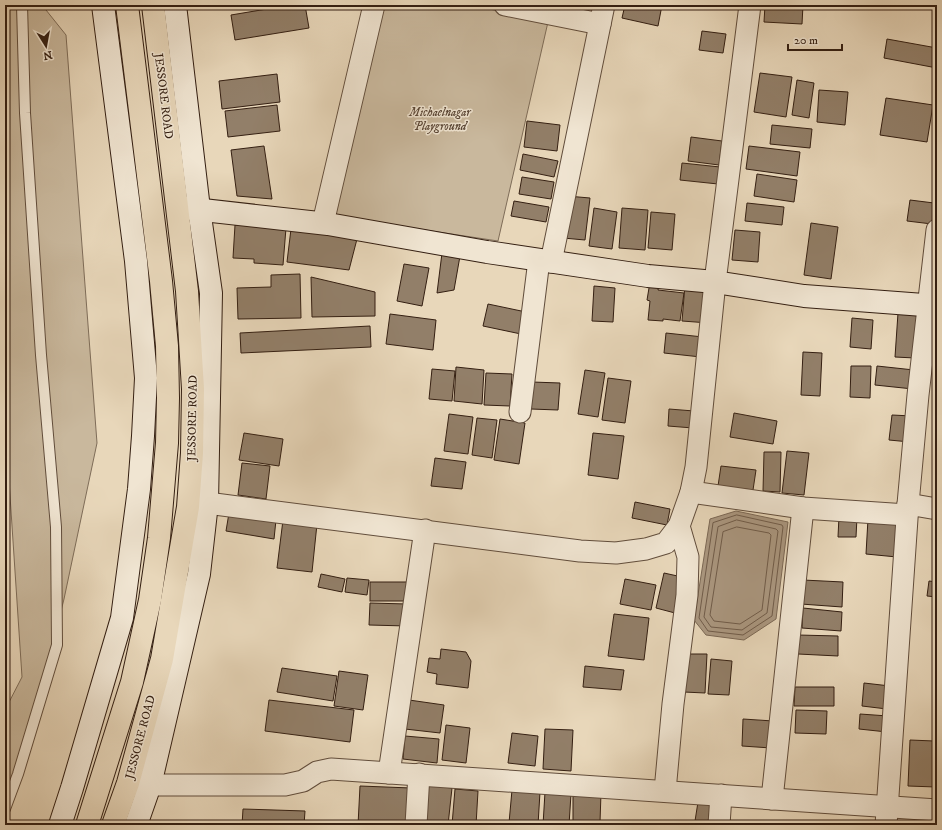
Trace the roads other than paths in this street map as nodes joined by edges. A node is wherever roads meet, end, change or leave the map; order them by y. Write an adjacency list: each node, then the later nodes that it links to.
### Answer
1 (22, 5): 31 (lane)
2 (103, 5): 34 (street)
3 (127, 5): 35 (highway)
4 (153, 5): 10 (highway, JESSORE ROAD)
5 (175, 5): 10 (street)
6 (374, 5): 11 (street)
7 (504, 5): 9 (street)
8 (750, 5): 14 (street)
9 (602, 15): 13 (street)
10 (188, 208): 11 (street); 18 (street); 26 (highway, JESSORE ROAD)
11 (324, 224): 13 (street)
12 (937, 230): 15 (street)
13 (545, 261): 14 (street); 16 (street)
14 (715, 282): 15 (street); 17 (street)
15 (932, 306): 20 (street)
16 (520, 412)
17 (691, 492): 19 (street); 22 (street)
18 (207, 503): 23 (street); 27 (street)
19 (803, 508): 20 (street); 30 (street)
20 (908, 509): 21 (street); 33 (street)
21 (937, 509)
22 (679, 526): 23 (street); 28 (street)
23 (425, 530): 24 (street)
24 (389, 773): 25 (street); 27 (street)
25 (419, 774): 28 (street); 38 (street)
26 (128, 783): 27 (street); 36 (highway, JESSORE ROAD)
27 (150, 785): 37 (street)
28 (665, 791): 29 (street)
29 (721, 795): 30 (street); 39 (street)
30 (772, 799): 33 (street)
31 (5, 809)
32 (937, 810): 33 (street)
33 (886, 816)
34 (60, 825)
35 (87, 825)
36 (114, 825)
37 (136, 825)
38 (416, 825)
39 (719, 825)

